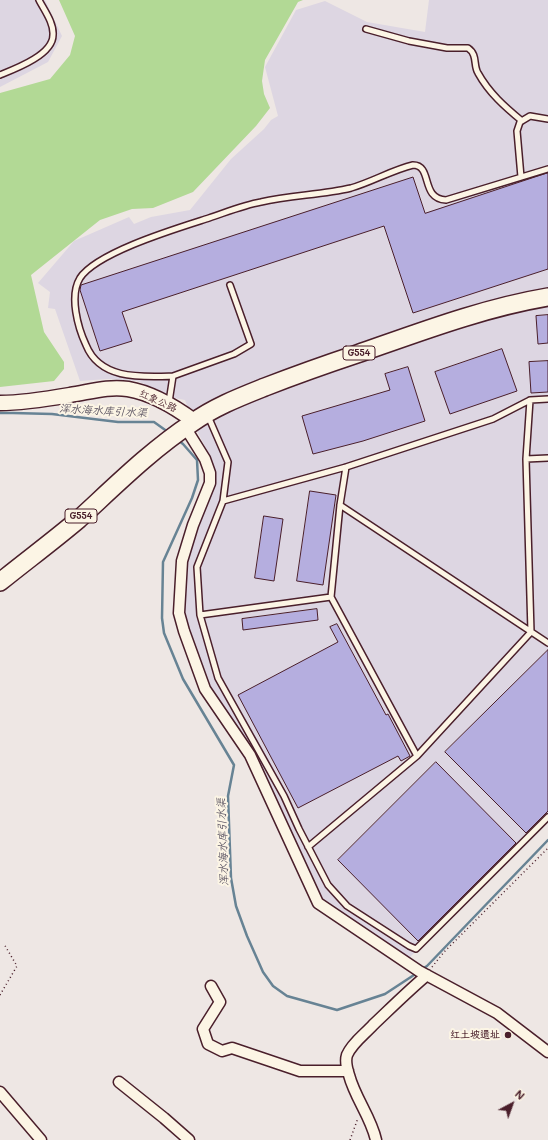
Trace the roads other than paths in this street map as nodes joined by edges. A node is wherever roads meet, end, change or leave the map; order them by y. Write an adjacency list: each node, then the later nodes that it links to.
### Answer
1 (39, 0): 3 (lane)
2 (366, 29): 5 (lane)
3 (1, 73)
4 (548, 119): 5 (lane)
5 (522, 121): 7 (lane)
6 (548, 169): 7 (lane)
7 (521, 177): 10 (lane)
8 (230, 285): 10 (lane)
9 (548, 297): 15 (highway, G554)
10 (173, 376): 14 (lane)
11 (548, 399): 12 (lane)
12 (530, 400): 17 (lane); 18 (lane)
13 (0, 402): 14 (main road, 红象公路)
14 (169, 405): 15 (main road, 红象公路)
15 (191, 423): 19 (lane); 21 (highway, G554); 29 (street)
16 (548, 458): 17 (lane)
17 (526, 459): 24 (lane)
18 (346, 468): 19 (lane); 20 (lane)
19 (223, 501): 23 (lane)
20 (340, 505): 22 (lane); 24 (lane)
21 (0, 582)
22 (331, 597): 23 (lane); 26 (lane)
23 (200, 615): 28 (lane)
24 (530, 632): 25 (lane); 26 (lane)
25 (548, 643)
26 (417, 756): 28 (lane)
27 (548, 817): 28 (lane)
28 (308, 846)
29 (423, 973): 31 (street); 32 (street)
30 (211, 986): 32 (street)
31 (548, 1052)
32 (348, 1071): 37 (street)
33 (118, 1082): 36 (street)
34 (0, 1092): 35 (street)
35 (41, 1140)
36 (189, 1140)
37 (376, 1140)

